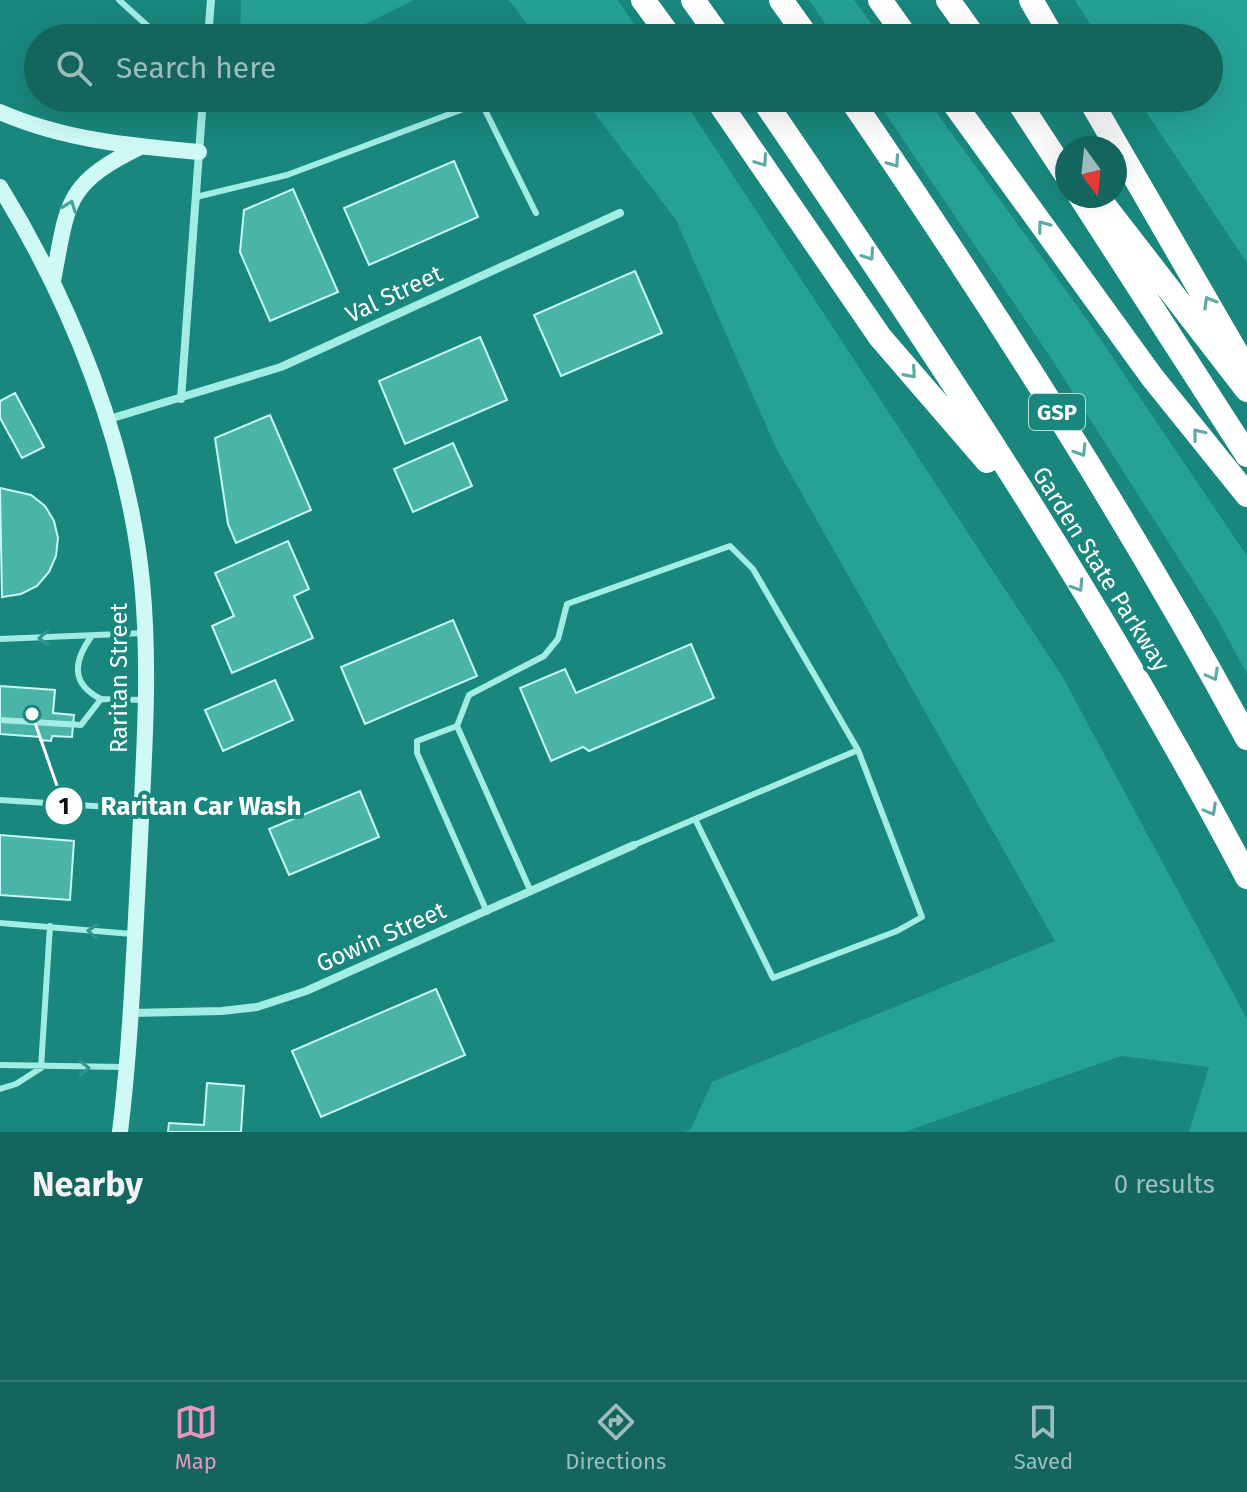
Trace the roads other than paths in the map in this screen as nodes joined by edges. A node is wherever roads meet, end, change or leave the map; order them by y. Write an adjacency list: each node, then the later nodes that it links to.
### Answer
1 (119, 0): 9 (lane)
2 (211, 0): 10 (street)
3 (643, 0): 11 (highway)
4 (693, 0): 12 (highway)
5 (781, 0): 13 (highway)
6 (880, 0): 14 (highway)
7 (948, 0): 15 (highway)
8 (1031, 0): 16 (highway)
9 (146, 24)
10 (209, 24)
11 (661, 24)
12 (710, 24)
13 (798, 24)
14 (897, 24)
15 (965, 24)
16 (1045, 24)
17 (0, 112): 29 (street)
18 (201, 112): 30 (street)
19 (455, 112): 33 (lane)
20 (486, 112): 36 (lane)
21 (726, 112): 45 (highway, one-way to 45)
22 (772, 112): 45 (highway, Garden State Parkway, one-way to 45)
23 (859, 112): 53 (highway, Garden State Parkway / GSP, one-way to 53)
24 (960, 112): 44 (highway, one-way to 24)
25 (1027, 112): 31 (highway)
26 (1030, 112): 28 (highway)
27 (1097, 112): 39 (highway, one-way to 27)
28 (1055, 143)
29 (140, 147): 30 (street); 38 (street, one-way to 29)
30 (199, 152): 33 (street)
31 (1055, 157)
32 (0, 187): 38 (street, Raritan Street)
33 (196, 197): 41 (street)
34 (1088, 208): 43 (highway)
35 (1106, 208): 40 (highway)
36 (536, 213)
37 (620, 213): 41 (street, Val Street)
38 (53, 281): 42 (street, Raritan Street)
39 (1247, 371)
40 (1247, 390)
41 (181, 399): 42 (street)
42 (106, 421): 46 (street, Raritan Street)
43 (1247, 455)
44 (1247, 495)
45 (1037, 519): 59 (highway, Garden State Parkway, one-way to 59)
46 (144, 633): 47 (lane); 50 (street, Raritan Street)
47 (91, 637): 48 (lane, one-way to 48); 49 (lane)
48 (0, 639)
49 (101, 699): 50 (lane); 51 (lane)
50 (145, 700): 56 (street, Raritan Street)
51 (0, 720)
52 (457, 726): 54 (lane); 60 (lane); 61 (lane)
53 (1247, 738)
54 (858, 750): 57 (lane); 57 (lane)
55 (0, 800): 56 (lane)
56 (141, 809): 64 (street, Raritan Street)
57 (696, 821): 58 (lane)
58 (634, 845): 60 (street, Gowin Street)
59 (1247, 877)
60 (532, 893): 61 (street, Gowin Street)
61 (487, 912): 65 (street, Gowin Street)
62 (0, 923): 63 (lane)
63 (50, 926): 64 (lane, one-way to 63); 68 (lane)
64 (136, 935): 65 (street, Raritan Street)
65 (131, 1013): 67 (street, Raritan Street)
66 (0, 1065): 68 (lane)
67 (128, 1067): 68 (lane, one-way to 67); 70 (street, Raritan Street)
68 (41, 1068): 69 (lane)
69 (0, 1089)
70 (120, 1132)

